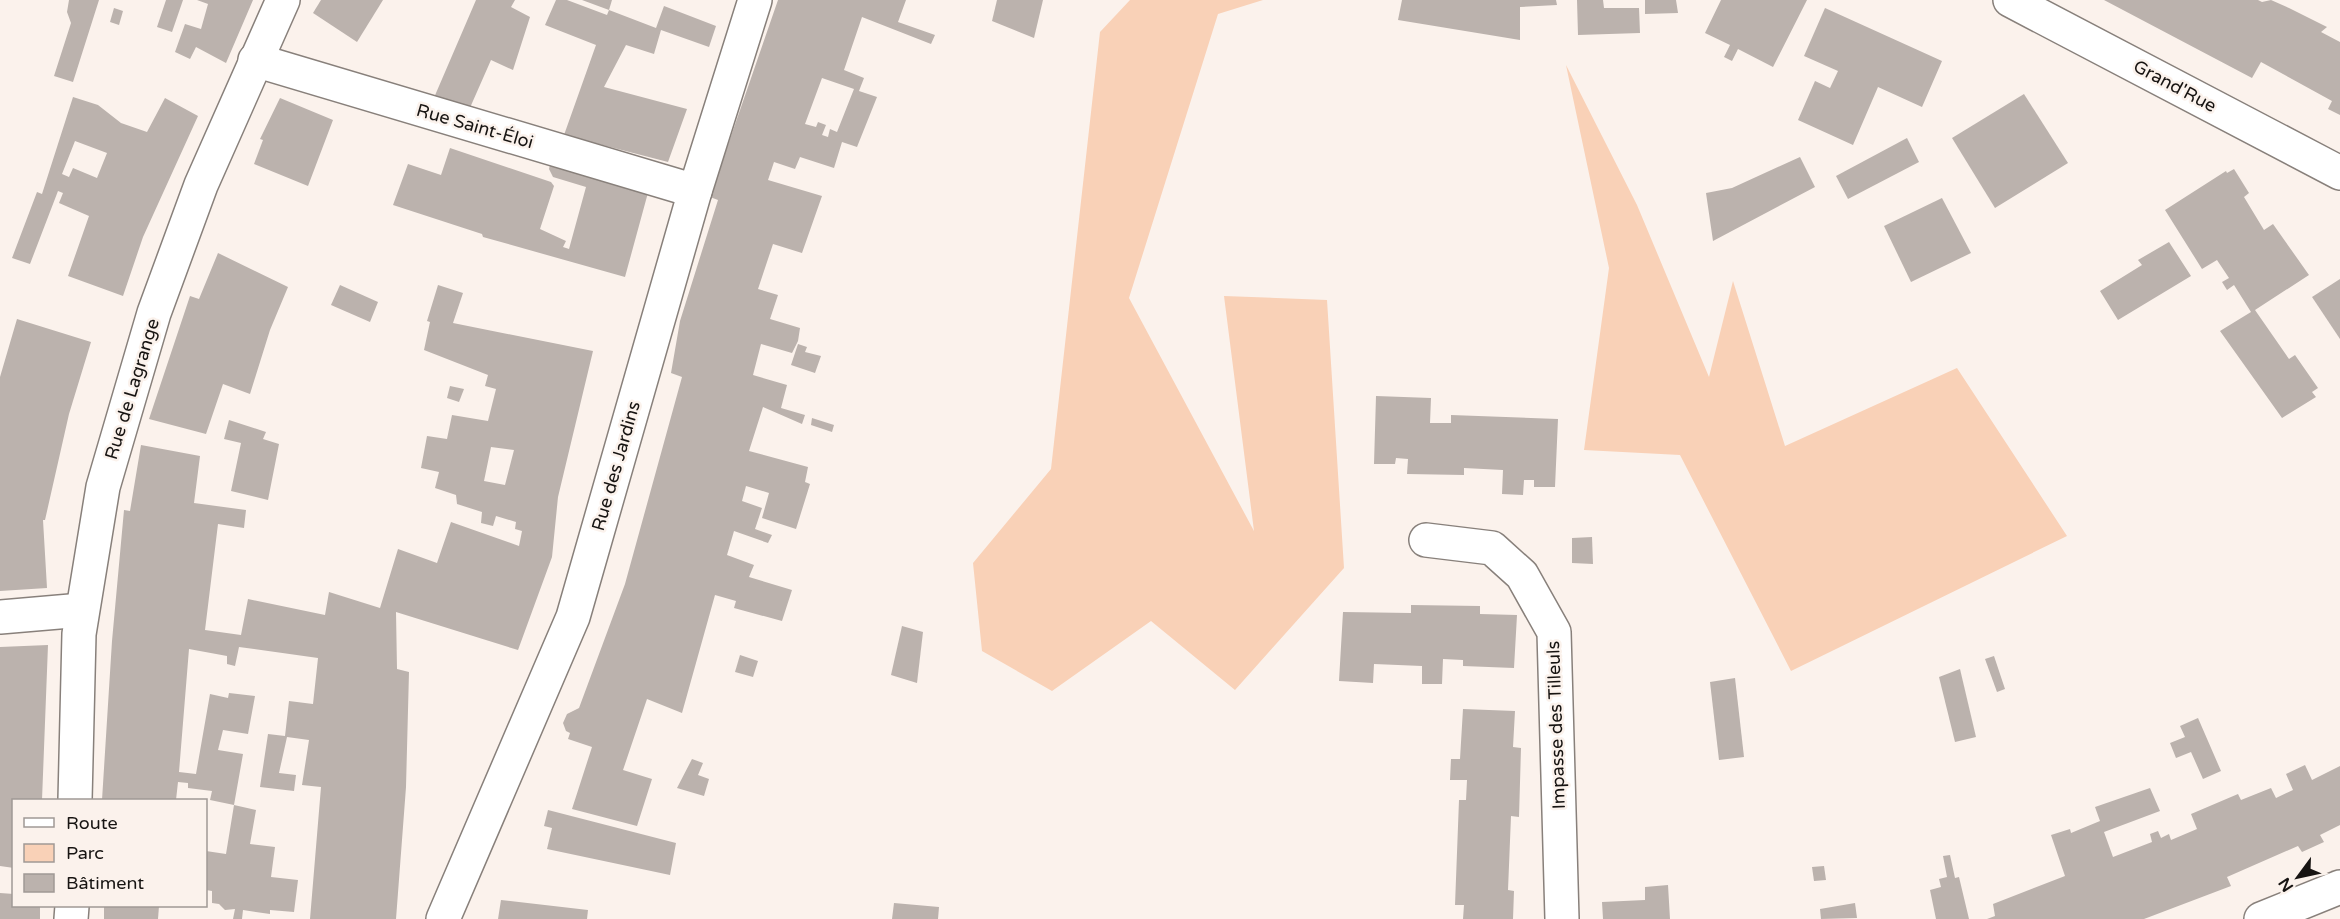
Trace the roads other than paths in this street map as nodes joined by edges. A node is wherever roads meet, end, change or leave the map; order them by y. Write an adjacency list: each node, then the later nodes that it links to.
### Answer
1 (283, 0): 4 (street, Rue de Lagrange)
2 (755, 0): 6 (street, Rue des Jardins)
3 (2010, 0): 5 (street, Grand'Rue)
4 (255, 60): 6 (street, Rue Saint-Éloi); 8 (street, Rue de Lagrange)
5 (2340, 173)
6 (695, 191): 12 (street, Rue des Jardins)
7 (1426, 540): 13 (street, Impasse des Tilleuls)
8 (82, 610): 9 (street); 10 (street, Rue de Lagrange)
9 (0, 617)
10 (75, 799)
11 (2340, 887): 14 (street)
12 (443, 919)
13 (1562, 919)
14 (2261, 919)

